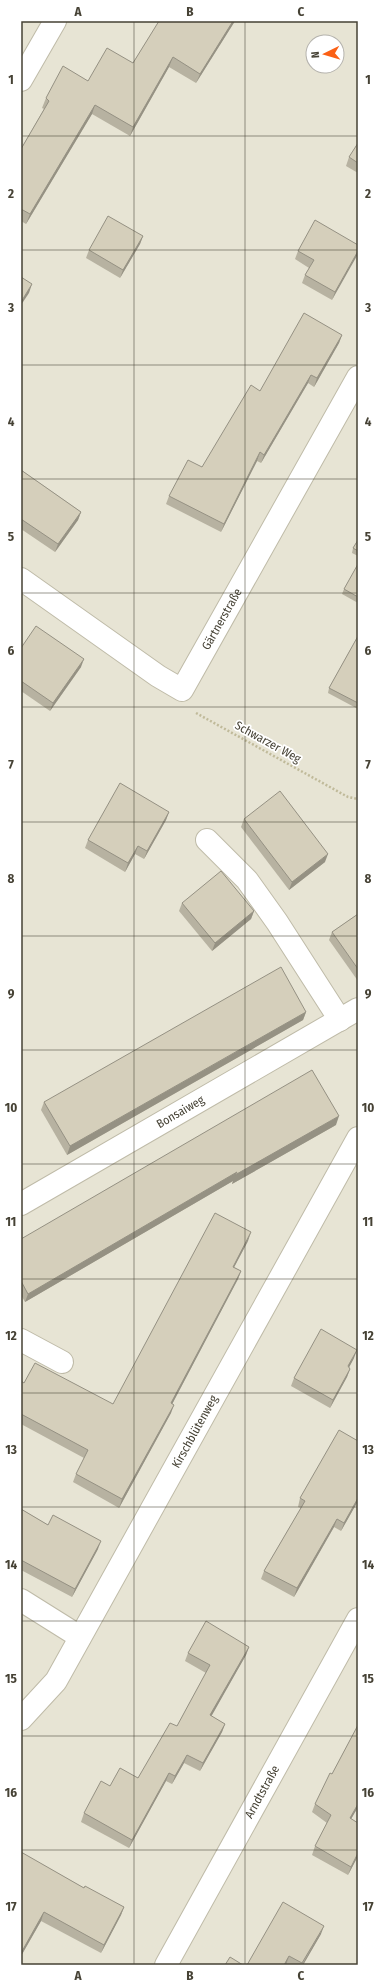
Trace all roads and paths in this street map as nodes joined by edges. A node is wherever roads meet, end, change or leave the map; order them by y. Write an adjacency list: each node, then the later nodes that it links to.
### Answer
1 (55, 21): 2 (street)
2 (21, 80)
3 (358, 377): 5 (street, Gärtnerstraße)
4 (21, 579): 5 (street)
5 (182, 690): 6 (path, Schwarzer Weg)
6 (358, 799)
7 (207, 840): 8 (street, Bonsaiweg)
8 (349, 1015): 10 (street, Bonsaiweg)
9 (358, 1138): 15 (street, Kirschblütenweg)
10 (21, 1204)
11 (21, 1340): 12 (street)
12 (62, 1362)
13 (21, 1600): 15 (street)
14 (358, 1619): 17 (street, Arndtstraße)
15 (80, 1637): 16 (street, Kirschblütenweg)
16 (21, 1719)
17 (166, 1965)

